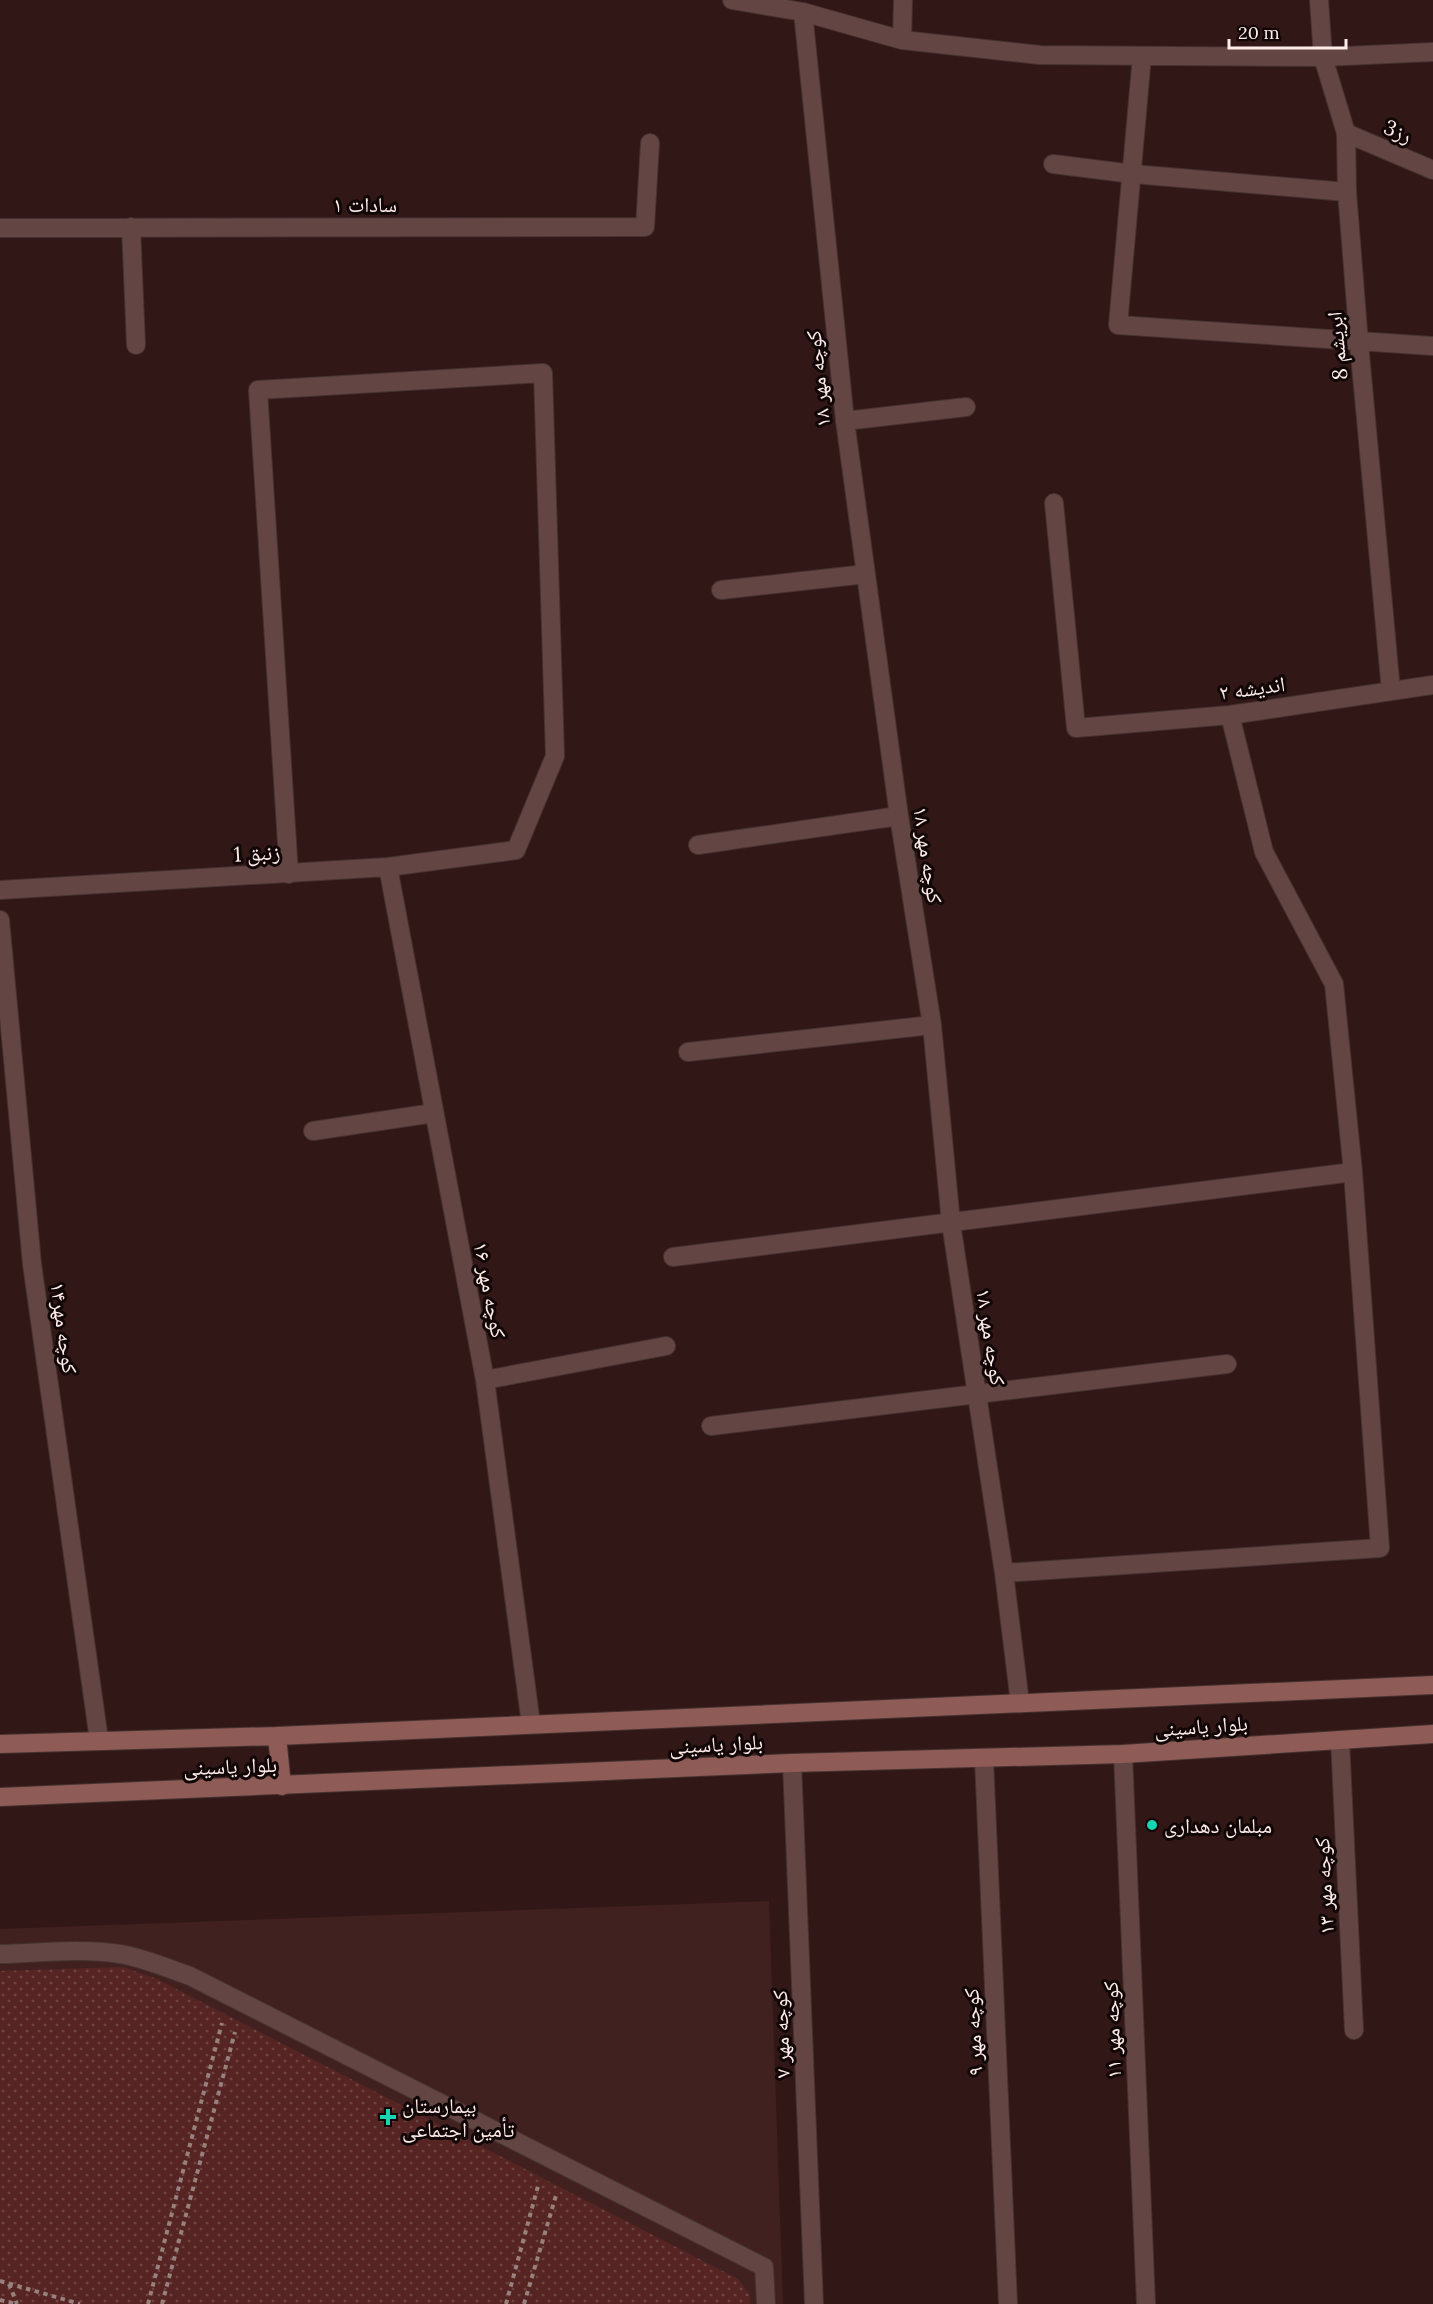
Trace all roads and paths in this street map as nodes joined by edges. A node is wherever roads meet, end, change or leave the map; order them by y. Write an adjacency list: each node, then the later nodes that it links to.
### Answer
1 (732, 0): 4 (street)
2 (903, 0): 5 (street)
3 (1319, 0): 8 (street, ابریشم 8)
4 (803, 12): 5 (street); 21 (street, کوچه مهر ۱۸)
5 (902, 40): 7 (street)
6 (1433, 52): 8 (street)
7 (1142, 56): 8 (street); 13 (street)
8 (1323, 57): 9 (street, ابریشم 8)
9 (1346, 134): 12 (street, رز3); 14 (street, ابریشم 8)
10 (650, 143): 15 (street, سادات ۱)
11 (1053, 164): 13 (street)
12 (1433, 170)
13 (1133, 174): 14 (street); 17 (street)
14 (1347, 192): 17 (street, ابریشم 8)
15 (131, 227): 16 (street, سادات ۱); 18 (street)
16 (0, 228)
17 (1359, 343): 19 (street); 26 (street, ابریشم 8)
18 (136, 345)
19 (1433, 346)
20 (966, 407): 21 (street)
21 (845, 421): 23 (street, کوچه مهر ۱۸)
22 (1054, 503): 27 (street, اندیشه ۲)
23 (866, 574): 24 (street); 28 (street, کوچه مهر ۱۸)
24 (721, 590)
25 (1433, 685): 26 (street, اندیشه ۲)
26 (1391, 691): 27 (street, اندیشه ۲)
27 (1230, 715): 38 (street)
28 (899, 816): 29 (street); 34 (street, کوچه مهر ۱۸)
29 (698, 845)
30 (388, 867): 31 (street, زنبق 1); 31 (street, زنبق 1); 36 (street, کوچه مهر ۱۶)
31 (289, 874): 32 (street, زنبق 1)
32 (0, 890)
33 (0, 920): 52 (street, کوچه مهر۱۴)
34 (932, 1024): 35 (street); 39 (street, کوچه مهر ۱۸)
35 (688, 1052)
36 (434, 1113): 37 (street); 43 (street, کوچه مهر ۱۶)
37 (313, 1131)
38 (1353, 1172): 39 (street); 46 (street)
39 (951, 1223): 40 (street); 44 (street, کوچه مهر ۱۸)
40 (673, 1257)
41 (666, 1346): 43 (street)
42 (1227, 1364): 44 (street)
43 (484, 1380): 49 (street, کوچه مهر ۱۶)
44 (978, 1395): 45 (street); 46 (street, کوچه مهر ۱۸)
45 (711, 1426)
46 (1004, 1573): 48 (street, کوچه مهر ۱۸)
47 (1433, 1685): 48 (main road, بلوار یاسینی)
48 (1020, 1703): 49 (main road, بلوار یاسینی)
49 (531, 1724): 51 (main road, بلوار یاسینی)
50 (1433, 1734): 53 (main road, بلوار یاسینی)
51 (277, 1736): 52 (main road, بلوار یاسینی); 58 (main road)
52 (99, 1740): 54 (main road, بلوار یاسینی)
53 (1340, 1740): 55 (main road, بلوار یاسینی); 62 (street, کوچه مهر ۱۳)
54 (0, 1744)
55 (1123, 1754): 56 (main road, بلوار یاسینی); 77 (street, کوچه مهر ۱۱)
56 (984, 1759): 57 (main road, بلوار یاسینی); 76 (street, کوچه مهر ۹)
57 (792, 1763): 58 (main road, بلوار یاسینی); 75 (street, کوچه مهر ۷)
58 (282, 1786): 59 (main road, بلوار یاسینی)
59 (0, 1797)
60 (0, 1954): 61 (street)
61 (236, 1999): 63 (street); 70 (path); 71 (path)
62 (1354, 2030)
63 (546, 2156): 64 (street); 72 (path)
64 (565, 2165): 73 (path); 74 (street)
65 (0, 2281): 66 (path)
66 (9, 2284): 68 (path); 69 (path)
67 (0, 2300): 68 (path)
68 (16, 2304)
69 (80, 2304)
70 (148, 2304)
71 (162, 2304)
72 (506, 2304)
73 (524, 2304)
74 (766, 2304)
75 (814, 2304)
76 (1008, 2304)
77 (1146, 2304)

